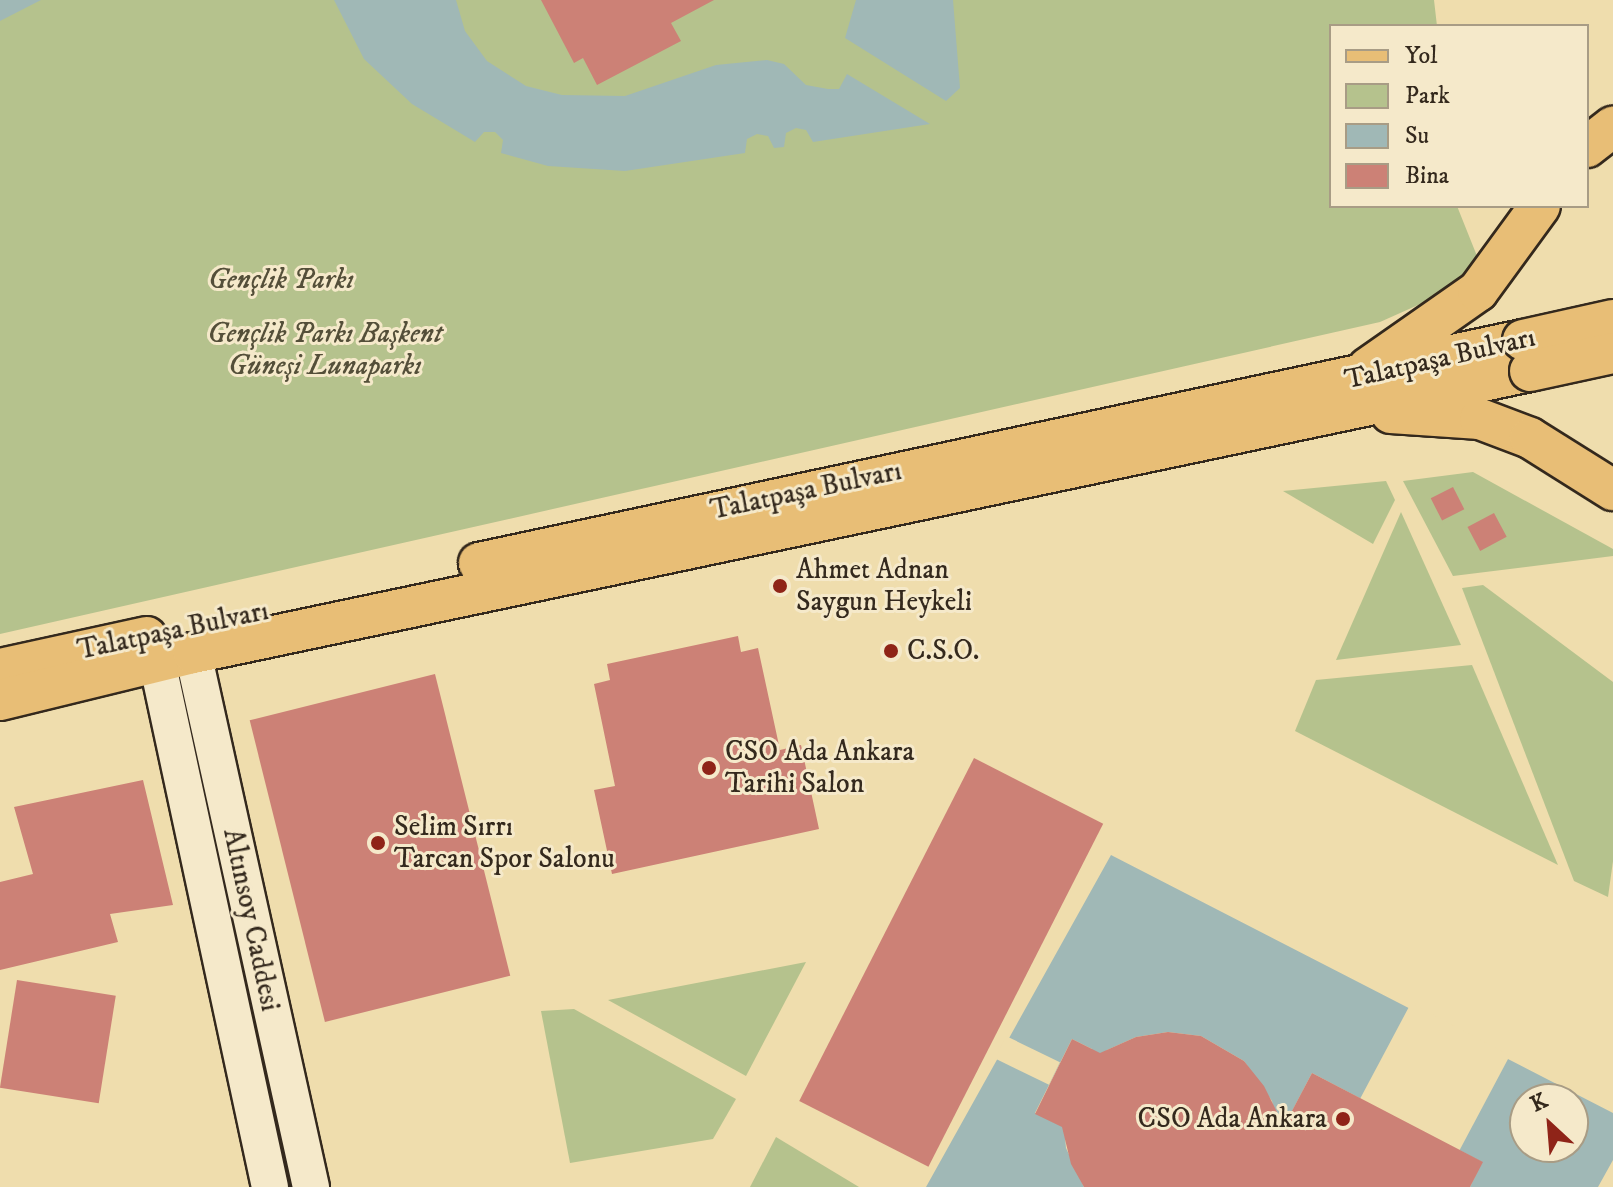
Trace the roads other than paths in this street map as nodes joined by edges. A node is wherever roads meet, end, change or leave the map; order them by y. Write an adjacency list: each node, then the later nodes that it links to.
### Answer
1 (1613, 127): 2 (main road)
2 (1589, 145)
3 (1539, 208): 7 (main road)
4 (1613, 320): 6 (main road, Talatpaşa Bulvarı, bridge)
5 (1613, 353): 6 (main road, Talatpaşa Bulvarı, bridge)
6 (1526, 356): 7 (main road, Talatpaşa Bulvarı)
7 (1357, 393): 8 (main road); 9 (main road, Talatpaşa Bulvarı); 10 (main road, Talatpaşa Bulvarı)
8 (1613, 490)
9 (175, 657): 11 (main road, Talatpaşa Bulvarı); 12 (street, Altınsoy Caddesi); 13 (street, Altınsoy Caddesi)
10 (0, 669)
11 (0, 700)
12 (270, 1187)
13 (311, 1187)

